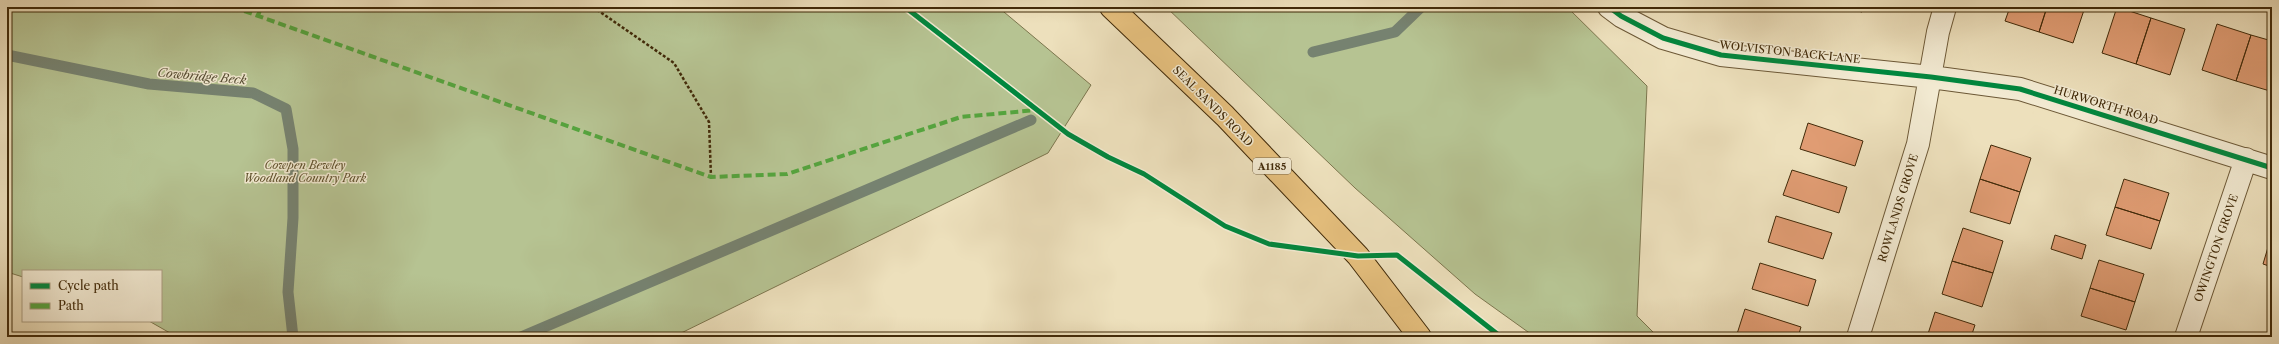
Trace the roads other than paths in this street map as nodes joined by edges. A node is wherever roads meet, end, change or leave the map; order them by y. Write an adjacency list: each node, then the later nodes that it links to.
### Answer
1 (1111, 7): 7 (main road, SEAL SANDS ROAD / A1185)
2 (1610, 7): 4 (street, WOLVISTON BACK LANE)
3 (1945, 7): 4 (street, ROWLANDS GROVE)
4 (1931, 77): 5 (street, HURWORTH ROAD); 8 (street, ROWLANDS GROVE)
5 (2246, 159): 6 (street, HURWORTH ROAD); 9 (street, OWINGTON GROVE)
6 (2272, 168)
7 (1420, 337)
8 (1858, 337)
9 (2186, 337)

